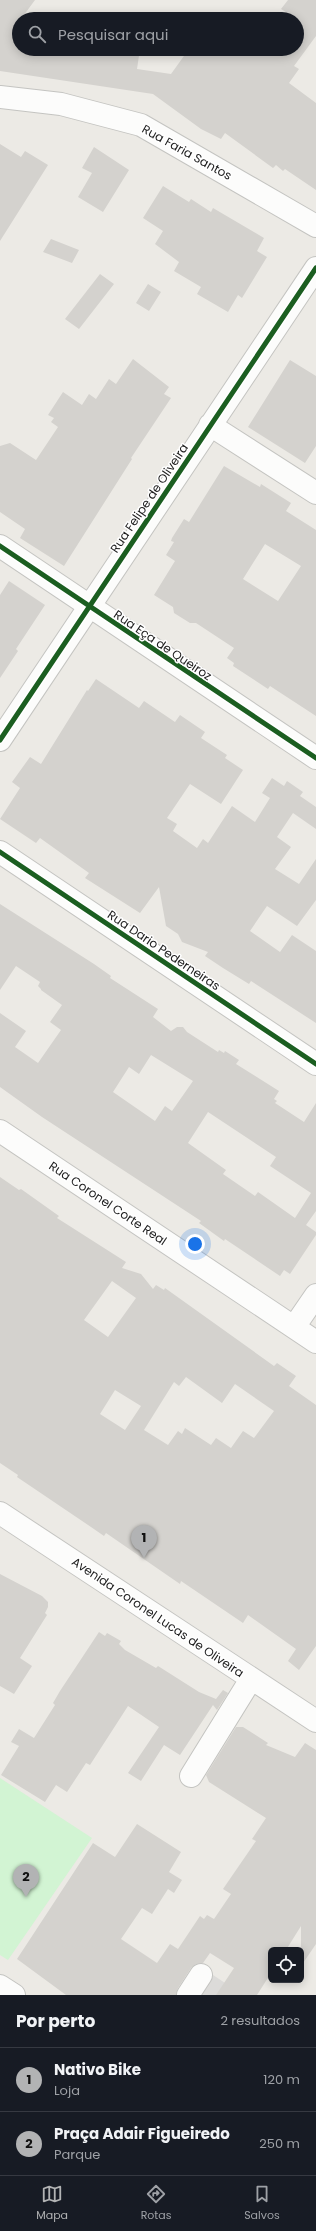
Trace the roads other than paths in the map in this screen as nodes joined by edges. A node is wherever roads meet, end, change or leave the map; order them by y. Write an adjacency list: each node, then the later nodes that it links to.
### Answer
1 (0, 97): 2 (street, Rua Faria Santos)
2 (316, 226)
3 (316, 268): 4 (street, Rua Felipe de Oliveira)
4 (210, 425): 5 (street); 7 (street, Rua Felipe de Oliveira)
5 (316, 493)
6 (0, 546): 7 (street, Rua Eça de Queiroz)
7 (89, 607): 8 (street, Rua Felipe de Oliveira); 9 (street, Rua Eça de Queiroz)
8 (0, 740)
9 (316, 758)
10 (0, 852): 11 (street, Rua Dario Pederneiras)
11 (316, 1064)
12 (0, 1130): 14 (street, Rua Coronel Corte Real)
13 (316, 1295): 14 (street)
14 (294, 1327): 15 (street, Rua Coronel Corte Real)
15 (316, 1342)
16 (1, 1517): 17 (street, Avenida Coronel Lucas de Oliveira)
17 (251, 1679): 18 (street, Avenida Coronel Lucas de Oliveira); 19 (street)
18 (316, 1721)
19 (190, 1776)
20 (202, 1975): 23 (street)
21 (0, 1986): 22 (street)
22 (14, 1995)
23 (188, 1995)

